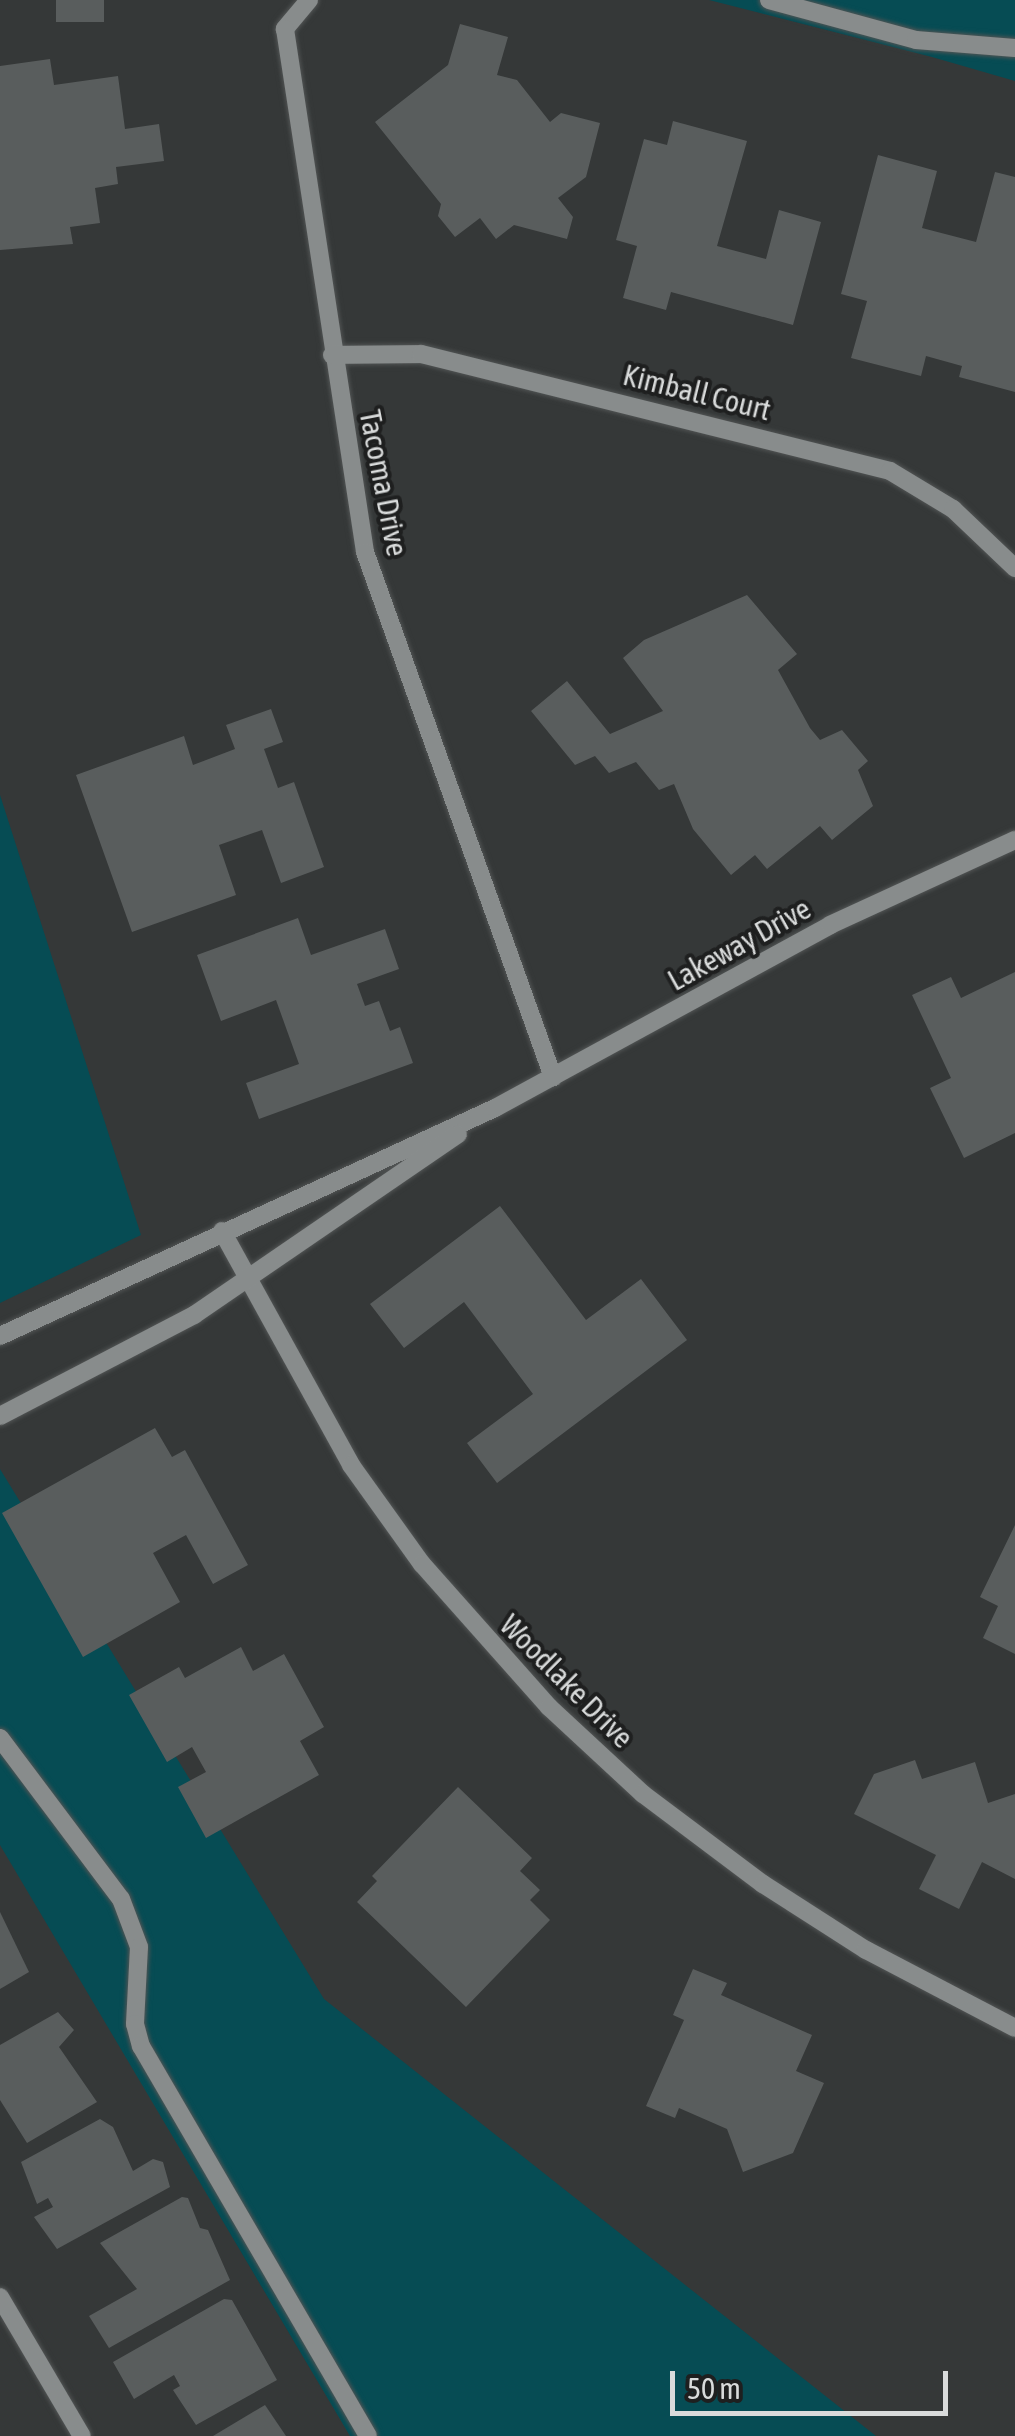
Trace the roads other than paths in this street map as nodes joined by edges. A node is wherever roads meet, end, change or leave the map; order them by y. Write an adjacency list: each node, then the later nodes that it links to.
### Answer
1 (309, 0): 4 (street, Tacoma Drive)
2 (769, 0): 3 (street)
3 (1015, 48)
4 (332, 355): 5 (street, Kimball Court); 7 (street, Tacoma Drive)
5 (1015, 568)
6 (1015, 840): 7 (street, Lakeway Drive)
7 (552, 1077): 8 (street, Lakeway Drive)
8 (495, 1108): 9 (street, Lakeway Drive); 10 (street, Lakeway Drive)
9 (222, 1231): 10 (street, Woodlake Drive); 11 (street, Lakeway Drive)
10 (246, 1282): 12 (street, Lakeway Drive); 14 (street, Woodlake Drive)
11 (0, 1336)
12 (0, 1416)
13 (0, 1738): 17 (street)
14 (1015, 2028)
15 (0, 2297): 16 (street)
16 (82, 2436)
17 (368, 2436)

